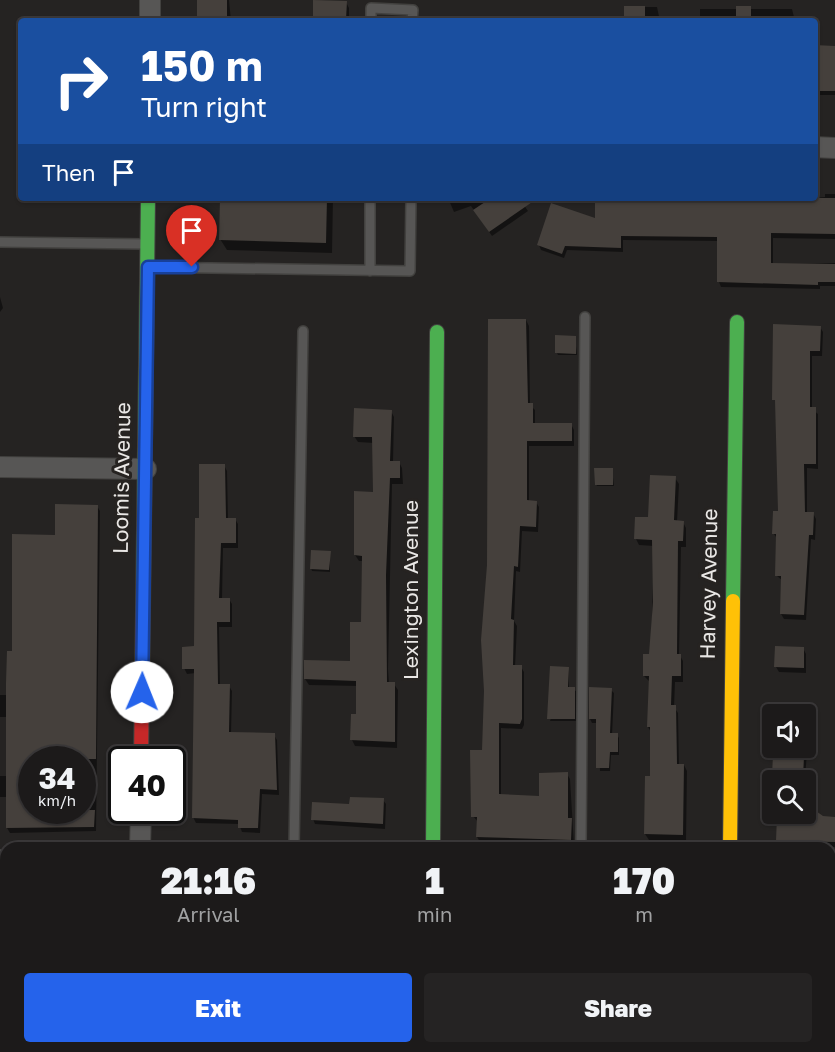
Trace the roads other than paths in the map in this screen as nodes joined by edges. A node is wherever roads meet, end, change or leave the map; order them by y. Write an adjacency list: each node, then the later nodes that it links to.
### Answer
1 (150, 0): 2 (street)
2 (150, 18)
3 (371, 18): 4 (lane)
4 (412, 18)
5 (818, 147): 6 (street)
6 (835, 148)
7 (148, 201): 11 (street, Loomis Avenue)
8 (370, 201): 13 (lane)
9 (411, 201): 13 (lane)
10 (0, 242): 11 (lane)
11 (148, 244): 12 (street, Loomis Avenue)
12 (148, 267): 13 (lane); 19 (street, Loomis Avenue)
13 (370, 271)
14 (585, 317): 25 (lane)
15 (737, 322): 26 (street, Harvey Avenue)
16 (303, 331): 23 (lane)
17 (437, 332): 24 (street, Lexington Avenue)
18 (0, 467): 19 (street)
19 (146, 469): 20 (street, Loomis Avenue)
20 (141, 746)
21 (141, 824): 22 (street)
22 (140, 842)
23 (294, 842)
24 (433, 842)
25 (581, 842)
26 (730, 842)

